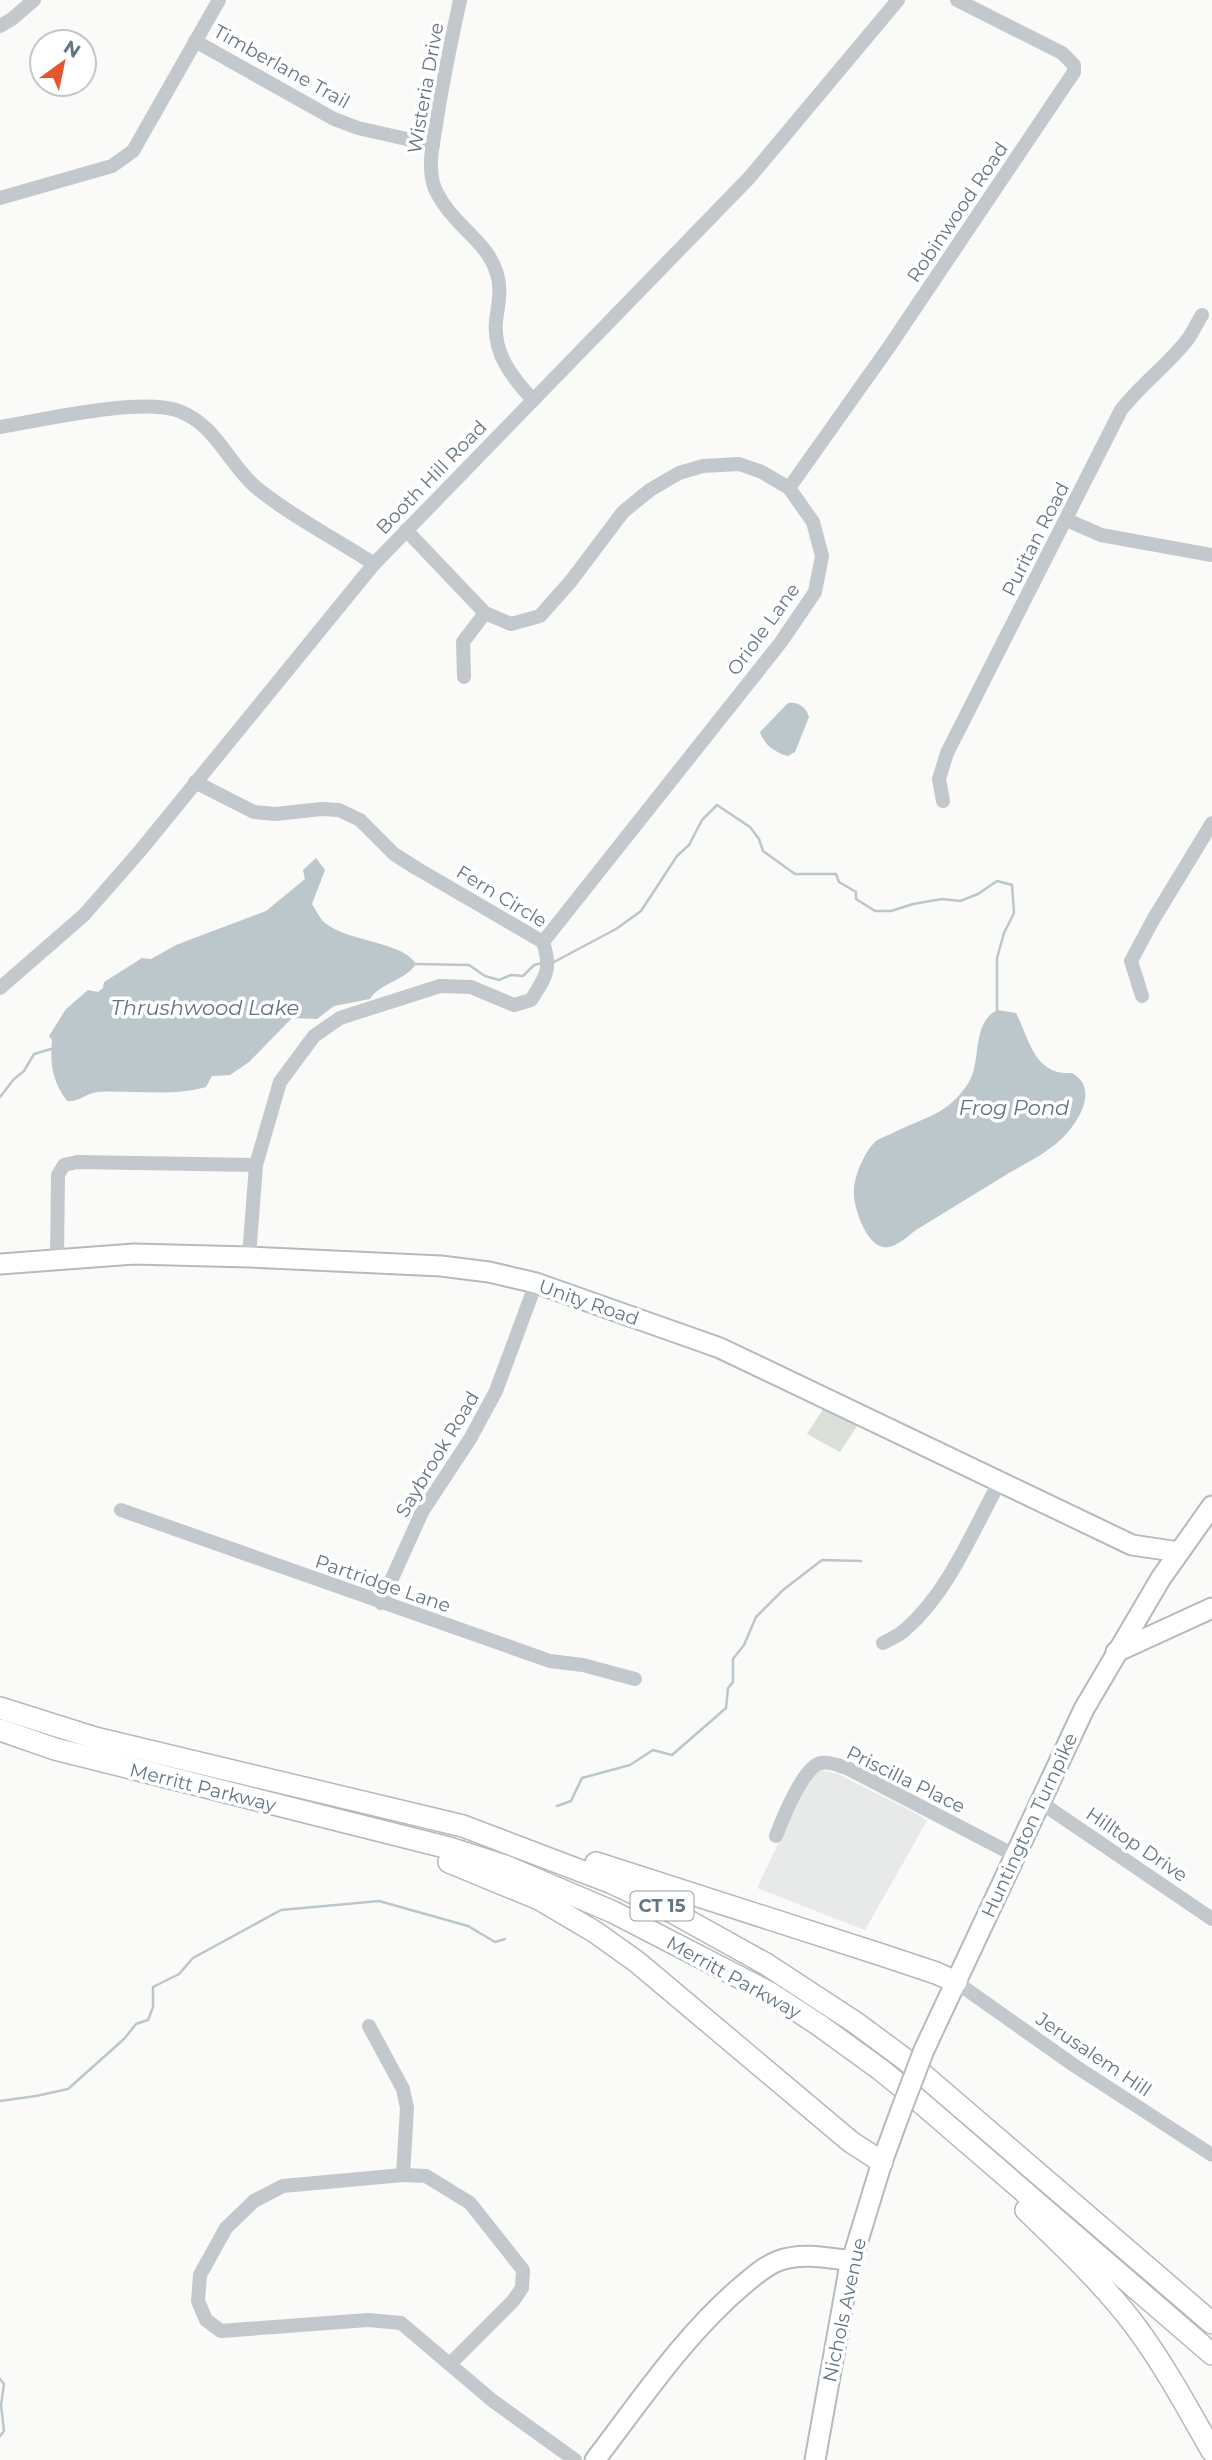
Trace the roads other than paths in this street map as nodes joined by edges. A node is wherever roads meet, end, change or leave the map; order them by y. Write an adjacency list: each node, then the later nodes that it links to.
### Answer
1 (34, 0): 6 (street)
2 (219, 0): 7 (street)
3 (460, 0): 8 (street, Wisteria Drive)
4 (898, 0): 11 (street, Booth Hill Road)
5 (957, 0): 13 (street, Robinwood Road)
6 (0, 26)
7 (195, 41): 8 (street, Timberlane Trail); 9 (street)
8 (433, 145): 11 (street, Wisteria Drive)
9 (0, 198)
10 (1202, 315): 14 (street, Puritan Road)
11 (533, 400): 15 (street, Booth Hill Road)
12 (0, 427): 17 (street)
13 (789, 488): 18 (street, Oriole Lane); 23 (street, Oriole Lane)
14 (1067, 520): 16 (street); 21 (street, Puritan Road)
15 (406, 530): 17 (street, Booth Hill Road); 18 (street)
16 (1212, 555)
17 (374, 564): 20 (street, Booth Hill Road)
18 (485, 612): 19 (street)
19 (464, 677)
20 (195, 782): 23 (street, Fern Circle); 24 (street, Booth Hill Road)
21 (943, 801)
22 (1212, 823): 25 (street)
23 (543, 942): 26 (street, Fern Circle)
24 (0, 988)
25 (1142, 996)
26 (256, 1165): 27 (street, Fern Circle); 28 (street)
27 (249, 1257): 28 (main road, Unity Road); 30 (main road, Unity Road)
28 (57, 1258): 29 (main road, Unity Road)
29 (0, 1264)
30 (536, 1283): 31 (main road, Unity Road); 37 (street, Saybrook Road)
31 (999, 1483): 34 (main road, Unity Road); 39 (street)
32 (1212, 1506): 35 (main road, Huntington Turnpike)
33 (121, 1510): 37 (street, Partridge Lane)
34 (1132, 1545): 35 (main road, Unity Road); 36 (main road, Unity Road)
35 (1179, 1552): 36 (main road, Huntington Turnpike)
36 (1161, 1578): 40 (main road, Huntington Turnpike)
37 (381, 1603): 41 (street, Partridge Lane)
38 (1212, 1608): 40 (main road)
39 (883, 1643)
40 (1116, 1652): 44 (main road, Huntington Turnpike)
41 (635, 1679)
42 (0, 1708): 45 (highway, Merritt Parkway / CT 15)
43 (0, 1730): 46 (highway, Merritt Parkway / CT 15)
44 (1040, 1802): 48 (main road, Huntington Turnpike); 49 (street, Hilltop Drive)
45 (463, 1826): 50 (highway); 53 (highway, Merritt Parkway / CT 15)
46 (359, 1827): 52 (highway, Merritt Parkway / CT 15); 55 (highway)
47 (776, 1836): 48 (street, Priscilla Place)
48 (1014, 1855): 50 (main road, Huntington Turnpike)
49 (1212, 1919)
50 (956, 1982): 54 (street, Jerusalem Hill); 55 (main road, Huntington Turnpike, bridge)
51 (369, 2026): 56 (street)
52 (954, 2131): 60 (highway, Merritt Parkway / CT 15); 62 (highway)
53 (1005, 2146): 58 (highway); 59 (highway, Merritt Parkway / CT 15)
54 (1212, 2155)
55 (881, 2162): 57 (main road, Nichols Avenue)
56 (403, 2175): 61 (street); 61 (street)
57 (852, 2260): 64 (main road); 65 (main road, Nichols Avenue)
58 (1212, 2305)
59 (1212, 2323)
60 (1212, 2354)
61 (450, 2364): 63 (street)
62 (1212, 2451)
63 (575, 2460)
64 (596, 2460)
65 (815, 2460)

